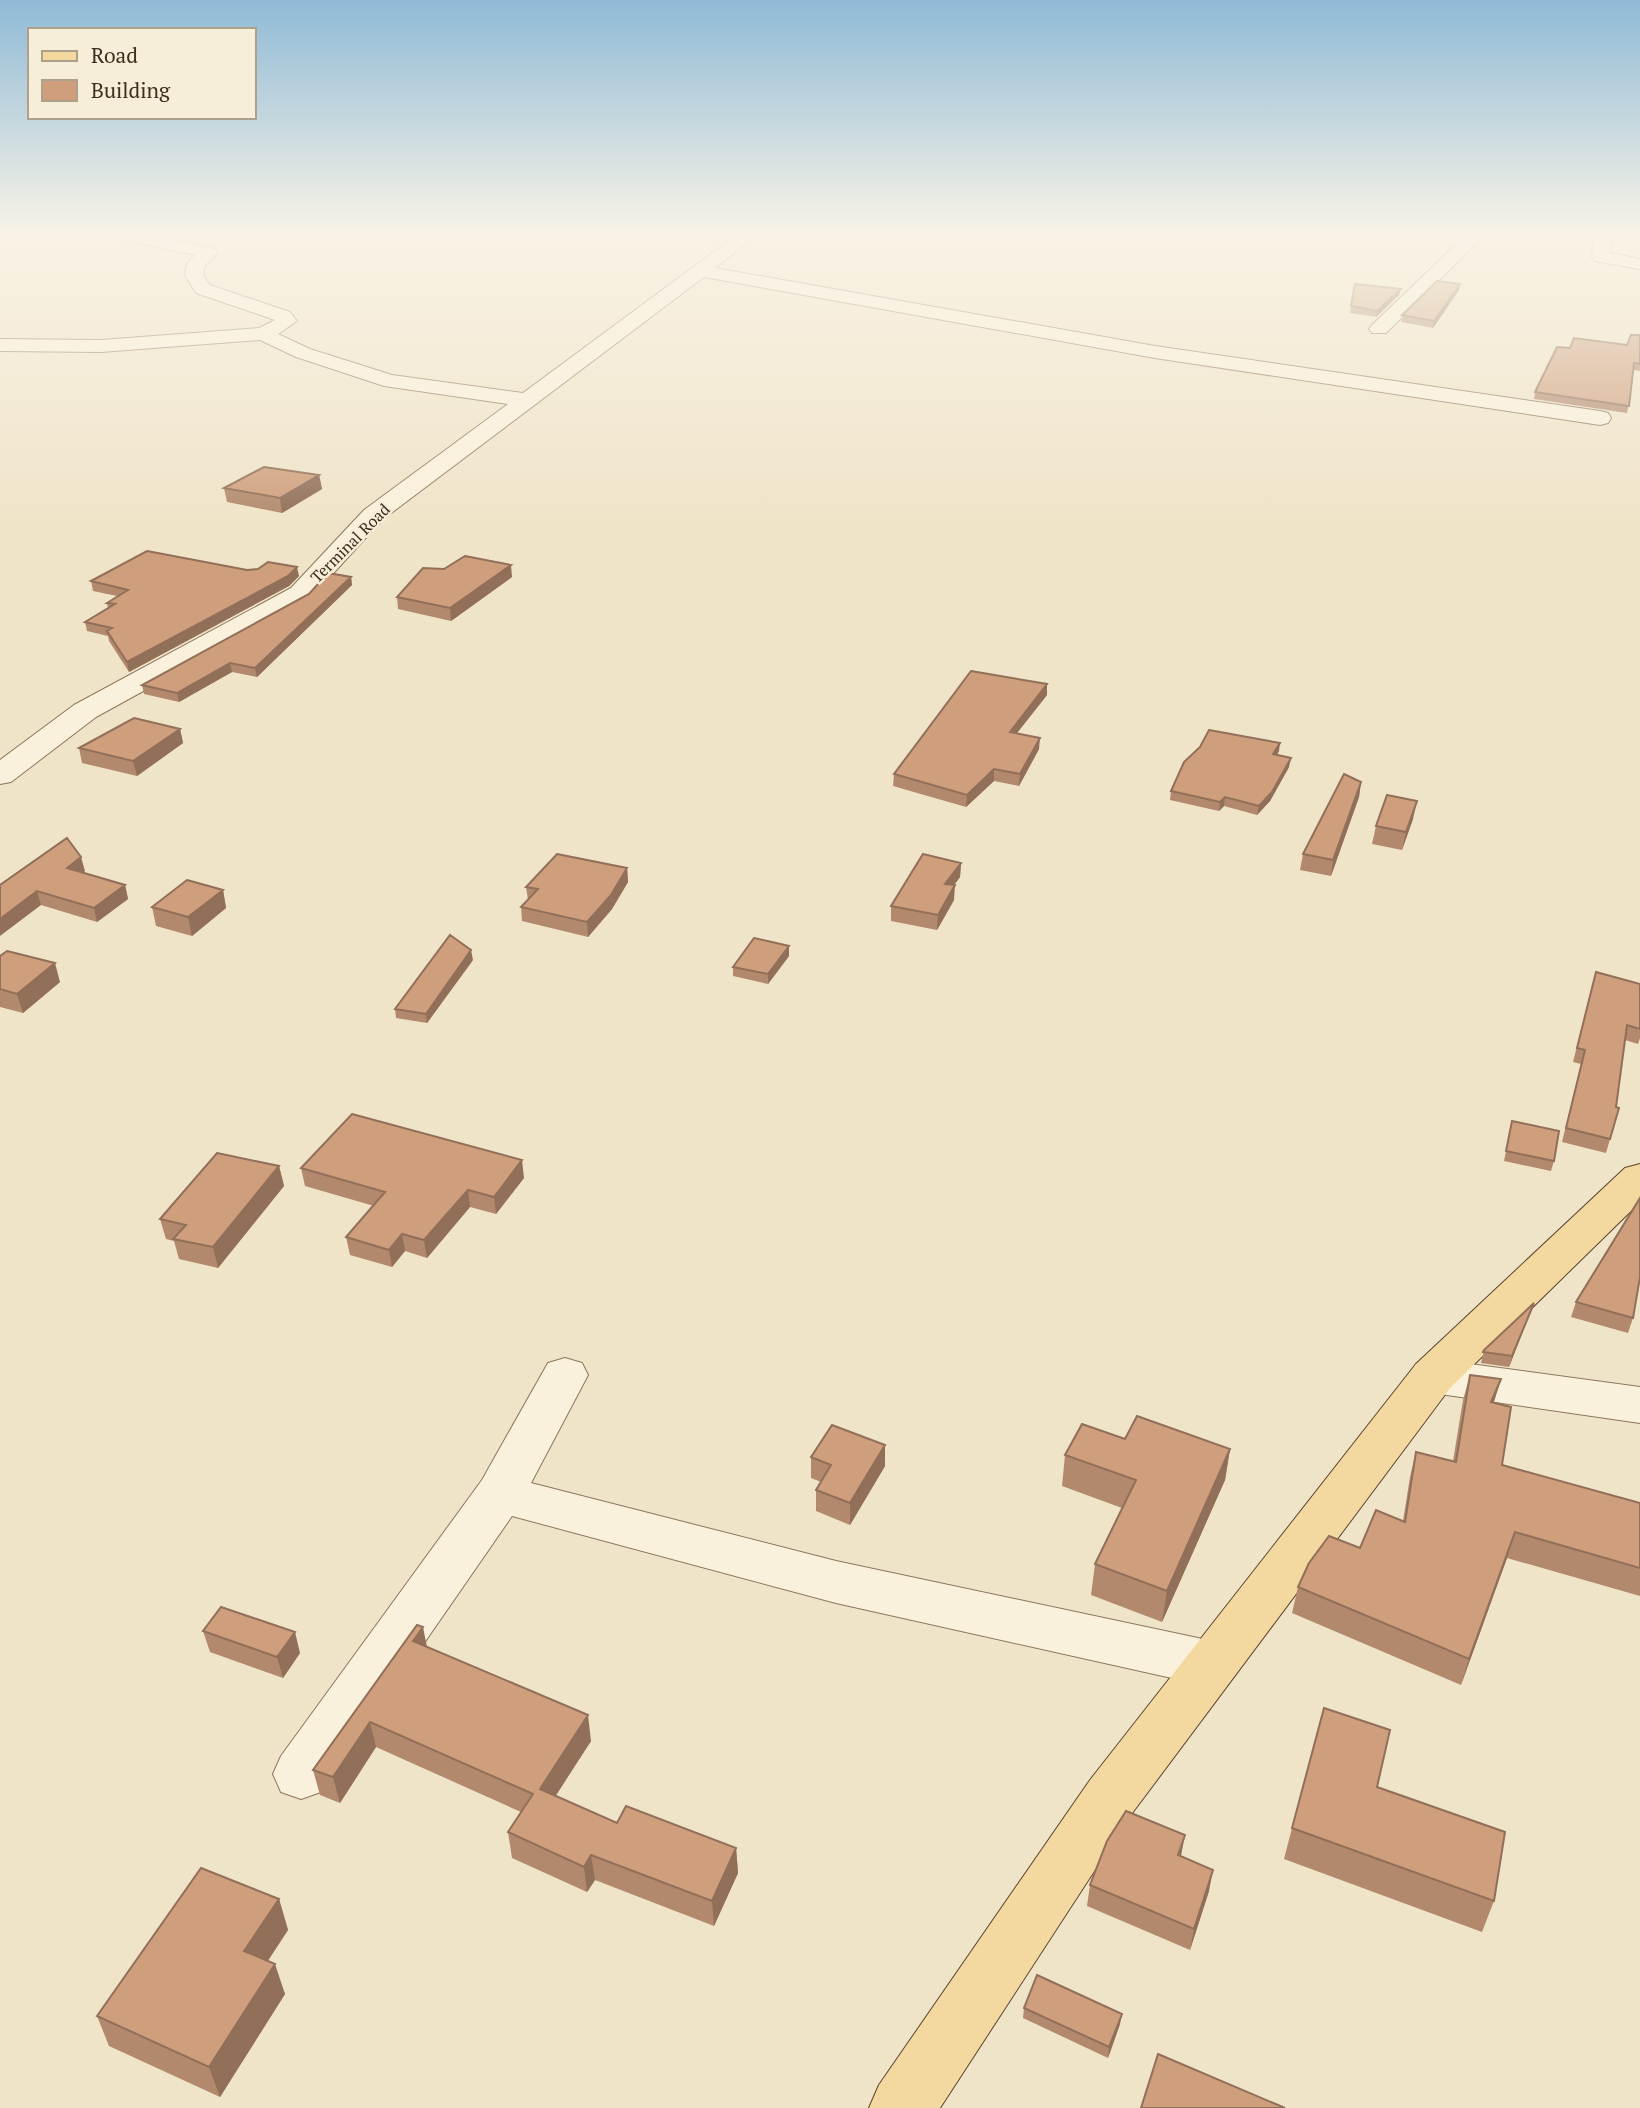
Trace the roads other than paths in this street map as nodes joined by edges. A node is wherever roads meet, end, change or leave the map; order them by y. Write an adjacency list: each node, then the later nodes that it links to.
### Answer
1 (267, 332): 4 (street)
2 (619, 332): 6 (street, Terminal Road)
3 (1045, 332): 7 (street)
4 (264, 334): 5 (street); 6 (street)
5 (0, 345)
6 (527, 400): 8 (street, Terminal Road)
7 (1600, 418)
8 (0, 775)
9 (1640, 1178): 11 (main road)
10 (565, 1375): 13 (street)
11 (1433, 1376): 12 (street); 14 (main road)
12 (1640, 1405)
13 (500, 1494): 14 (street); 15 (street)
14 (1212, 1664): 16 (main road)
15 (301, 1774)
16 (902, 2108)

